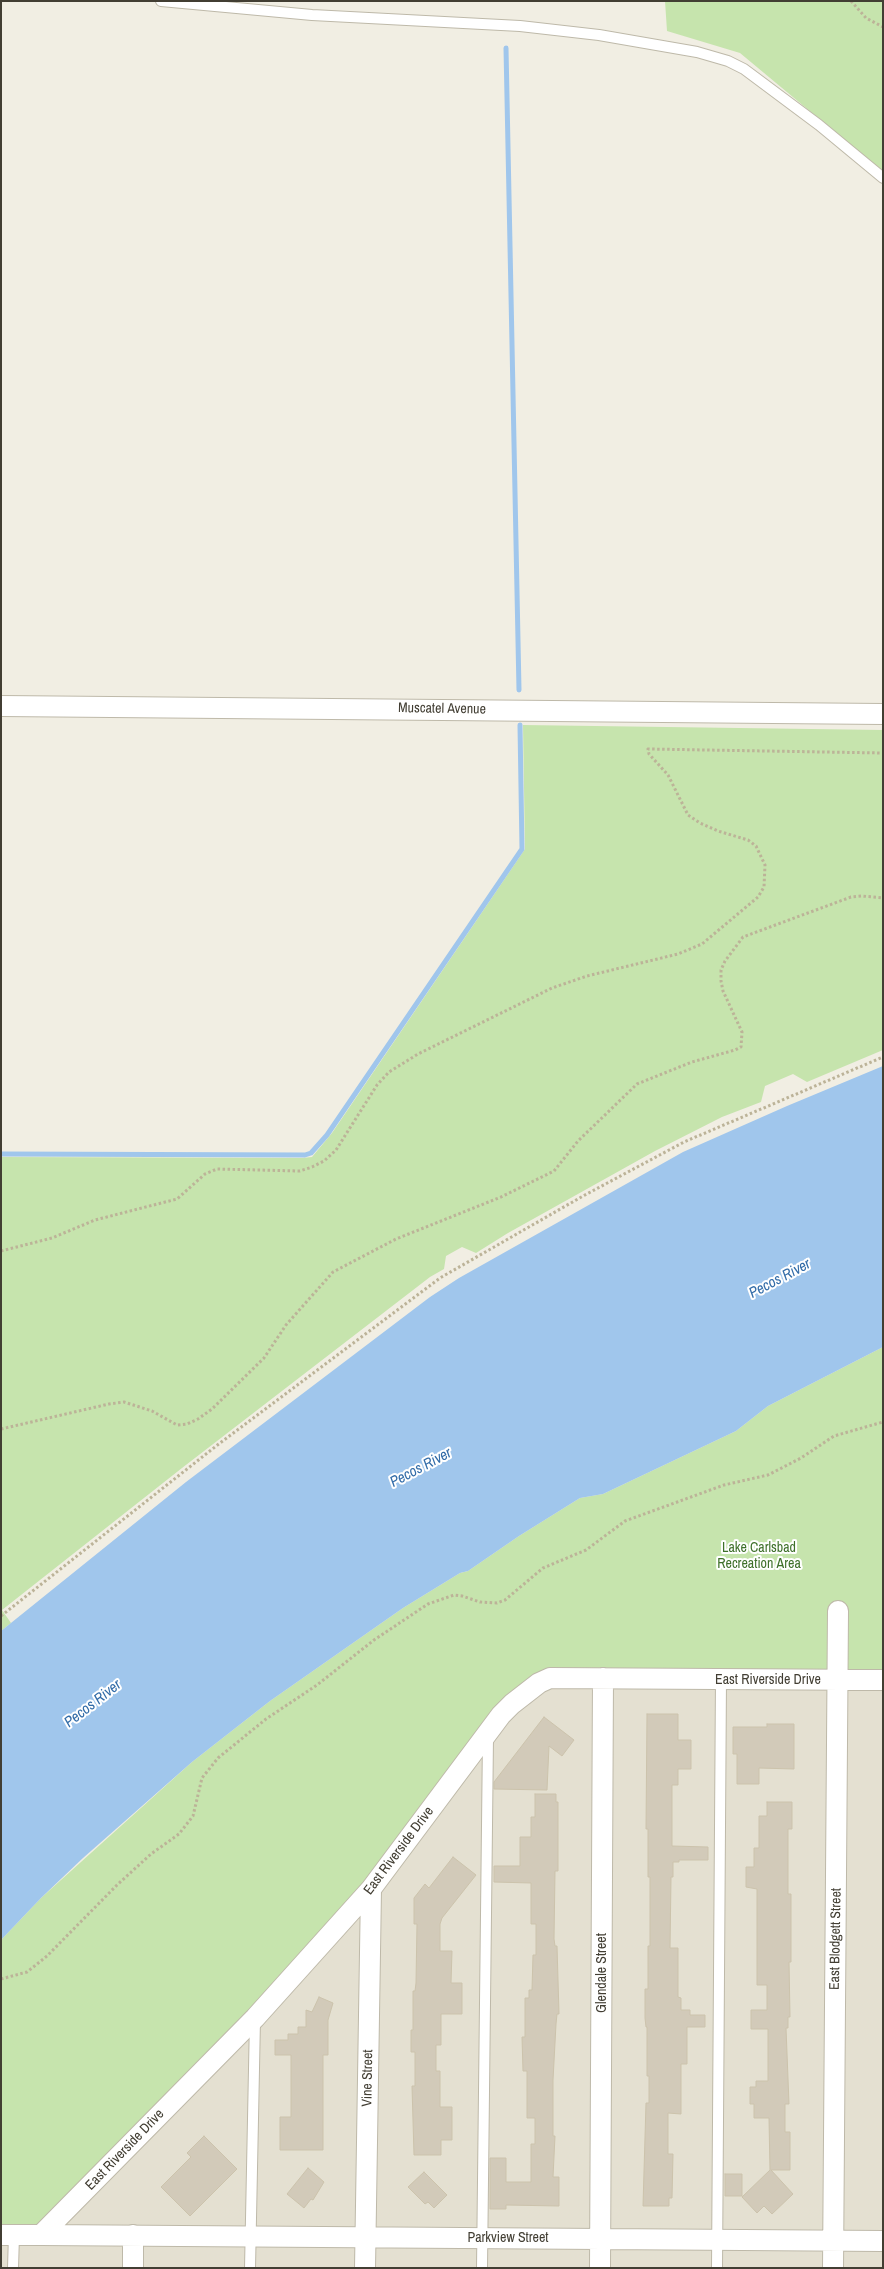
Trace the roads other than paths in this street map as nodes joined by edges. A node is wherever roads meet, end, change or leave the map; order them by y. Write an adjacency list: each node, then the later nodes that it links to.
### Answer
1 (161, 1): 2 (lane)
2 (883, 178)
3 (1, 706): 4 (street, Muscatel Avenue)
4 (883, 714)
5 (838, 1610): 8 (street, East Blodgett Street)
6 (604, 1678): 7 (street, East Riverside Drive); 10 (street, East Riverside Drive); 19 (street, Glendale Street)
7 (721, 1680): 8 (street, East Riverside Drive); 20 (lane)
8 (838, 1680): 9 (street, East Riverside Drive); 21 (street, East Blodgett Street)
9 (883, 1680)
10 (488, 1733): 11 (street, East Riverside Drive); 18 (lane)
11 (371, 1889): 12 (street, East Riverside Drive); 17 (street, Vine Street)
12 (255, 2018): 14 (street, East Riverside Drive); 16 (lane)
13 (7, 2235): 14 (street); 23 (lane)
14 (41, 2235): 15 (street, Parkview Street)
15 (133, 2235): 16 (street, Parkview Street); 24 (street)
16 (250, 2235): 17 (street, Parkview Street); 25 (lane)
17 (366, 2236): 18 (street, Parkview Street); 26 (street, Vine Street)
18 (482, 2238): 19 (street, Parkview Street); 27 (lane)
19 (600, 2239): 20 (street, Parkview Street); 28 (street, Glendale Street)
20 (717, 2240): 21 (street, Parkview Street); 29 (lane)
21 (834, 2240): 22 (street, Parkview Street); 30 (street, East Blodgett Street)
22 (883, 2241)
23 (13, 2268)
24 (133, 2268)
25 (250, 2268)
26 (365, 2268)
27 (482, 2268)
28 (600, 2268)
29 (717, 2268)
30 (833, 2268)

